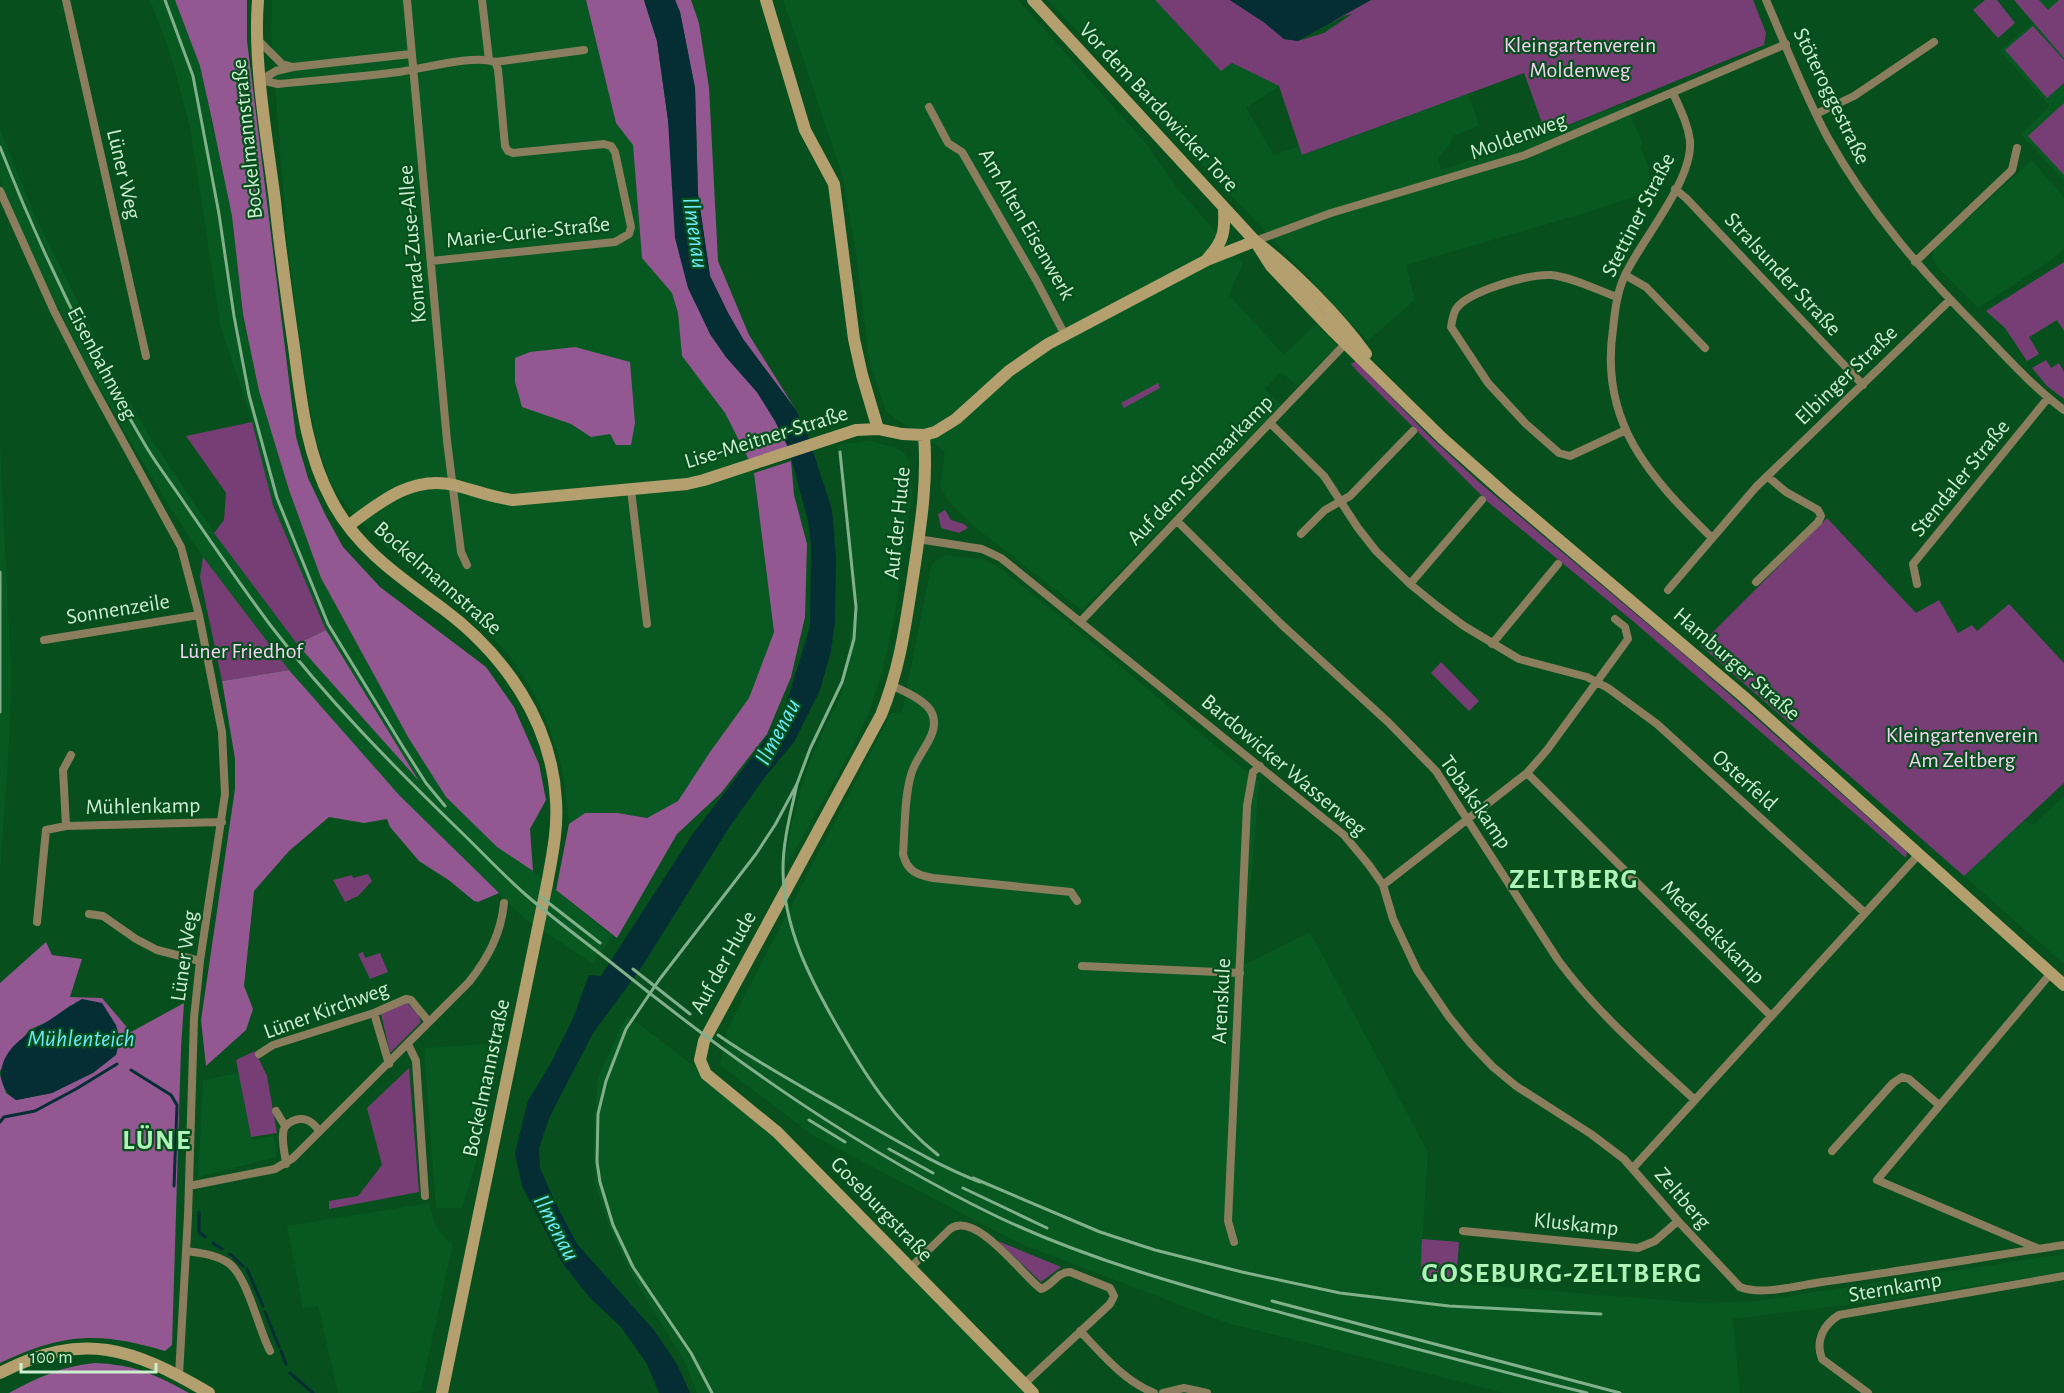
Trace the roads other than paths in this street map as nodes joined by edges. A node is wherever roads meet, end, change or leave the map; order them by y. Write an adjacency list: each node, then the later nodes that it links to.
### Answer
1 (66, 0): 34 (street, Lüner Weg)
2 (258, 0): 8 (main road, Bockelmannstraße)
3 (407, 0): 12 (street, Konrad-Zuse-Allee)
4 (482, 0): 13 (street)
5 (766, 0): 40 (main road)
6 (1033, 0): 23 (main road, Vor dem Bardowicker Tore)
7 (1766, 0): 10 (street, Stöteroggestraße)
8 (258, 40): 14 (street); 16 (main road, Bockelmannstraße)
9 (1934, 42): 19 (street)
10 (1786, 44): 17 (street, Moldenweg); 19 (street, Stöteroggestraße)
11 (584, 50): 13 (street)
12 (411, 54): 14 (street); 15 (street, Konrad-Zuse-Allee)
13 (492, 61): 15 (street); 26 (street, Marie-Curie-Straße)
14 (293, 67): 16 (street)
15 (412, 69): 16 (street); 26 (street, Konrad-Zuse-Allee)
16 (261, 80): 50 (main road, Bockelmannstraße)
17 (1673, 93): 21 (street, Stettiner Straße); 24 (street, Moldenweg)
18 (929, 107): 31 (street, Am Alten Eisenwerk)
19 (1816, 114): 27 (street, Stöteroggestraße)
20 (2017, 148): 27 (street)
21 (1675, 189): 28 (street, Stettiner Straße); 36 (street, Stralsunder Straße)
22 (0, 191): 54 (street, Eisenbahnweg)
23 (1224, 208): 24 (main road, Vor dem Bardowicker Tore); 25 (main road)
24 (1254, 241): 25 (main road, Am Alten Eisenwerk); 32 (main road, Vor dem Bardowicker Tore); 35 (main road, Vor dem Bardowicker Tore)
25 (1207, 260): 31 (main road, Am Alten Eisenwerk)
26 (431, 261): 45 (street, Konrad-Zuse-Allee)
27 (1915, 262): 30 (street, Stöteroggestraße)
28 (1625, 275): 29 (street, Stettiner Straße); 33 (street)
29 (1617, 297): 42 (street, Stettiner Straße); 42 (street)
30 (1950, 300): 36 (street, Elbinger Straße); 37 (street, Stöteroggestraße)
31 (1065, 335): 43 (main road, Am Alten Eisenwerk)
32 (1346, 343): 35 (main road, Vor dem Bardowicker Tore); 39 (street, Auf dem Schmaarkamp)
33 (1705, 348)
34 (146, 356)
35 (1382, 377): 75 (main road, Hamburger Straße)
36 (1863, 385): 44 (street, Elbinger Straße)
37 (2048, 398): 38 (street, Stöteroggestraße); 59 (street, Stendaler Straße)
38 (2064, 410)
39 (1270, 423): 48 (street, Osterfeld); 49 (street, Auf dem Schmaarkamp)
40 (878, 429): 43 (main road, Auf der Hude); 46 (main road, Lise-Meitner-Straße)
41 (1413, 430): 48 (street)
42 (1626, 430): 52 (street, Stettiner Straße)
43 (924, 435): 53 (main road, Auf der Hude)
44 (1767, 476): 52 (street, Elbinger Straße); 57 (street)
45 (453, 485): 46 (main road, Lise-Meitner-Straße); 50 (main road, Lise-Meitner-Straße); 56 (street)
46 (631, 489): 64 (street)
47 (1482, 500): 58 (street)
48 (1341, 501): 51 (street); 58 (street, Osterfeld)
49 (1177, 520): 63 (street, Auf dem Schmaarkamp); 72 (street, Tobakskamp)
50 (348, 526): 118 (main road, Bockelmannstraße)
51 (1301, 534)
52 (1712, 538): 60 (street, Elbinger Straße)
53 (918, 540): 63 (street, Bardowicker Wasserweg); 68 (main road, Auf der Hude)
54 (182, 547): 61 (street, Lüner Weg)
55 (1558, 564): 66 (street)
56 (467, 565)
57 (1756, 582)
58 (1410, 584): 66 (street, Osterfeld)
59 (1917, 584)
60 (1668, 590)
61 (199, 615): 65 (street, Sonnenzeile); 73 (street, Lüner Weg)
62 (1615, 619): 67 (street)
63 (1081, 621): 70 (street, Bardowicker Wasserweg)
64 (647, 624)
65 (44, 640)
66 (1492, 644): 67 (street, Osterfeld)
67 (1596, 681): 71 (street); 79 (street, Osterfeld)
68 (893, 686): 77 (street); 92 (main road, Auf der Hude)
69 (71, 755): 74 (street, Mühlenkamp)
70 (1260, 766): 76 (street, Bardowicker Wasserweg); 84 (street, Arenskule)
71 (1527, 773): 72 (street); 88 (street, Medebekskamp)
72 (1468, 819): 76 (street); 94 (street, Tobakskamp)
73 (222, 822): 74 (street, Mühlenkamp); 82 (street, Lüner Weg)
74 (66, 826): 81 (street, Mühlenkamp)
75 (1919, 854): 79 (street, Zeltberg); 85 (main road, Hamburger Straße)
76 (1383, 885): 101 (street, Bardowicker Wasserweg)
77 (1077, 901)
78 (504, 903): 89 (street)
79 (1865, 913): 88 (street, Zeltberg)
80 (89, 914): 82 (street)
81 (37, 922)
82 (200, 961): 102 (street, Lüner Weg)
83 (1082, 966): 84 (street)
84 (1240, 973): 106 (street, Arenskule)
85 (2050, 973): 86 (main road, Hamburger Straße); 95 (street)
86 (2064, 985)
87 (374, 1013): 89 (street, Lüner Kirchweg); 91 (street, Lüner Kirchweg); 93 (street)
88 (1771, 1016): 94 (street, Zeltberg)
89 (429, 1023): 90 (street)
90 (408, 1044): 93 (street); 103 (street)
91 (259, 1054)
92 (700, 1060): 110 (main road, Goseburgstraße)
93 (389, 1064): 98 (street)
94 (1695, 1100): 101 (street, Zeltberg)
95 (1939, 1105): 99 (street); 108 (street)
96 (276, 1111): 97 (street)
97 (285, 1126): 98 (street); 100 (street)
98 (320, 1131): 100 (street)
99 (1832, 1151)
100 (286, 1164): 102 (street)
101 (1633, 1168): 104 (street, Zeltberg)
102 (189, 1186): 109 (street, Lüner Weg)
103 (425, 1196)
104 (1678, 1221): 105 (street, Kluskamp); 108 (street, Zeltberg)
105 (1463, 1231)
106 (1234, 1242)
107 (2064, 1245): 108 (street, Zeltberg)
108 (2039, 1249)
109 (186, 1251): 113 (street); 115 (street, Lüner Weg)
110 (910, 1268): 112 (street); 116 (main road, Goseburgstraße)
111 (2064, 1276): 122 (street, Sternkamp)
112 (1080, 1331): 116 (street); 119 (street)
113 (270, 1351)
114 (0, 1373): 115 (main road)
115 (179, 1375): 117 (main road)
116 (1028, 1388)
117 (209, 1393)
118 (442, 1393)
119 (1154, 1393)
120 (1164, 1393): 121 (street)
121 (1207, 1393)
122 (1868, 1393)

